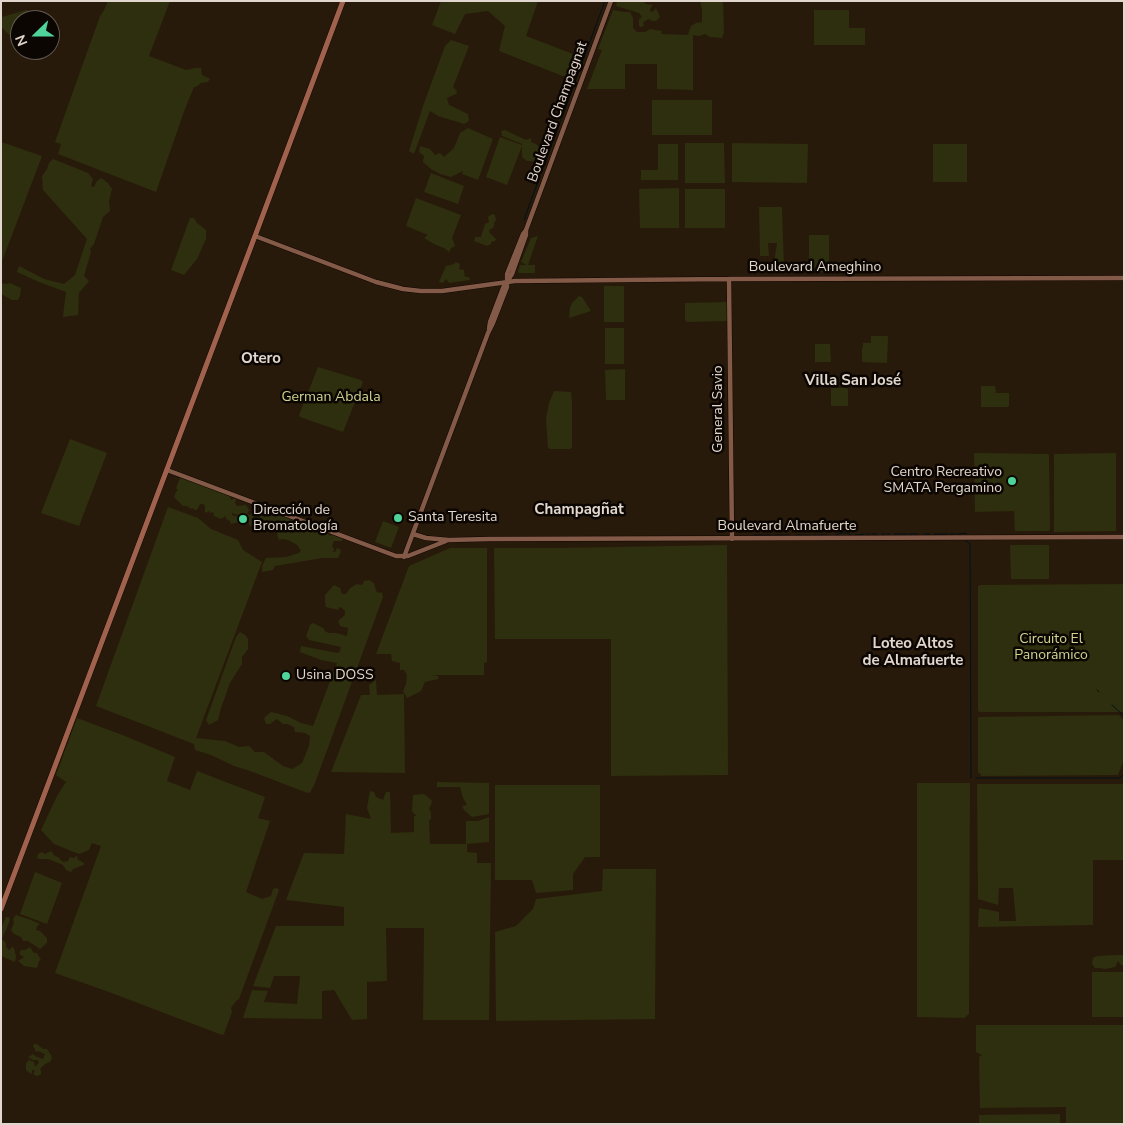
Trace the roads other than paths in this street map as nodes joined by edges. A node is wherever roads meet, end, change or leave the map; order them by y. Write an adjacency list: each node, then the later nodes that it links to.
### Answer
1 (343, 1): 3 (main road)
2 (611, 1): 6 (main road, Boulevard Champagnat)
3 (255, 236): 6 (main road, Boulevard Ameghino); 7 (main road)
4 (1124, 278): 5 (main road, Boulevard Ameghino)
5 (729, 279): 6 (main road, Boulevard Ameghino); 10 (main road, General Savio)
6 (507, 282): 8 (main road, Boulevard Champagnat)
7 (167, 470): 12 (main road); 13 (main road)
8 (413, 534): 11 (main road, Boulevard Almafuerte); 12 (main road, Boulevard Champagnat)
9 (1124, 538): 10 (main road, Boulevard Almafuerte)
10 (732, 539): 11 (main road, Boulevard Almafuerte)
11 (449, 540): 12 (main road, Boulevard Almafuerte)
12 (404, 557)
13 (1, 909)

